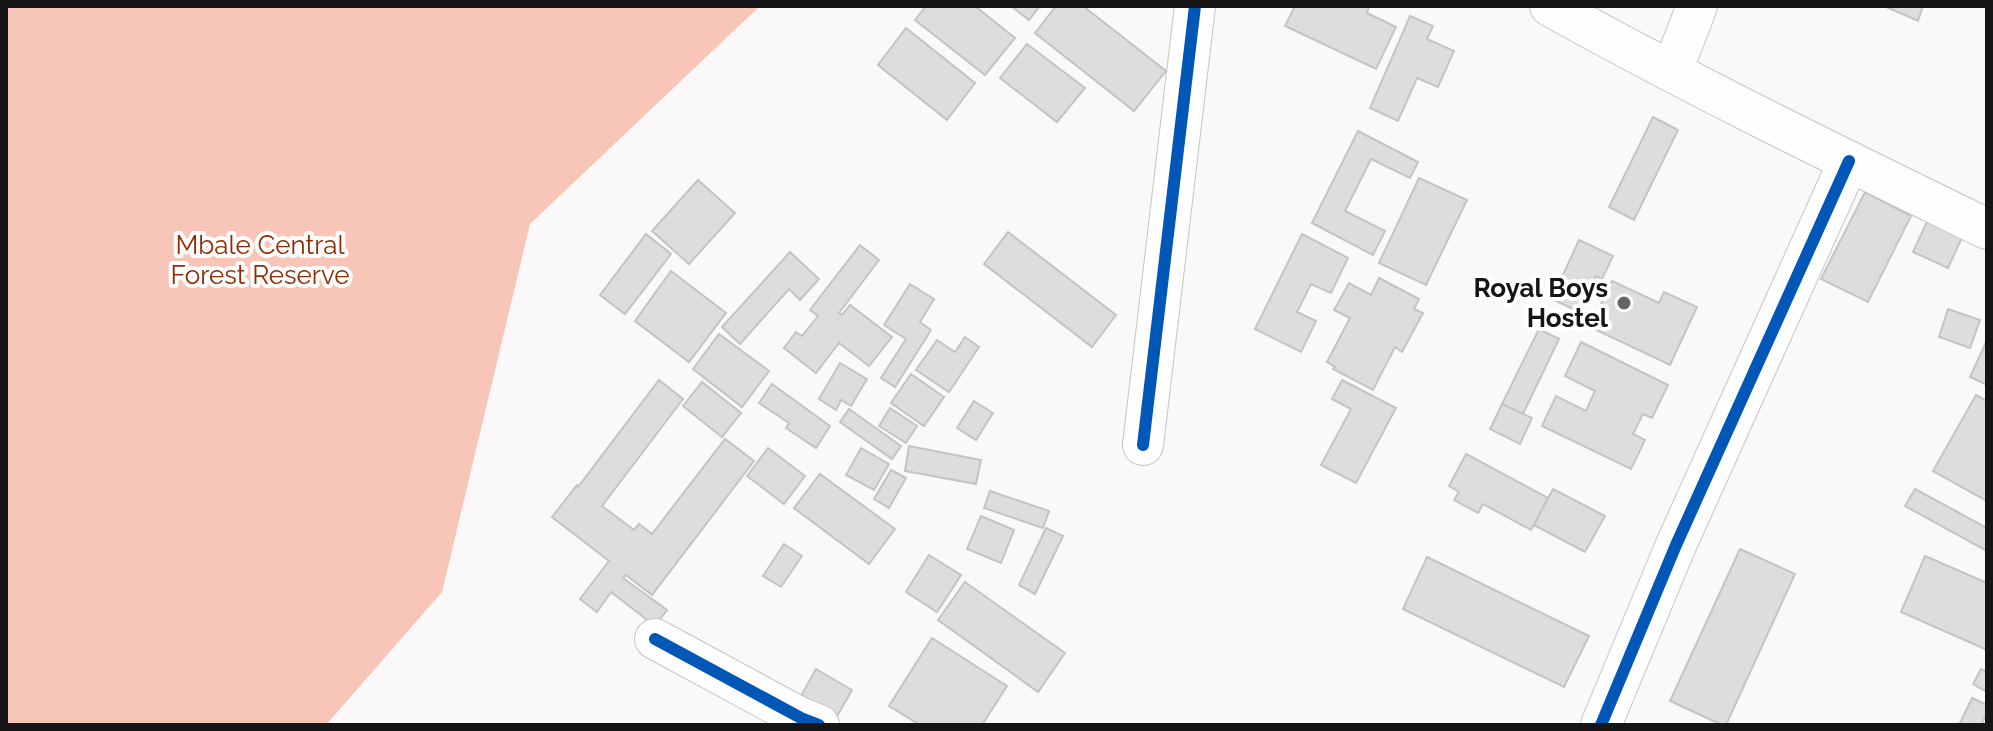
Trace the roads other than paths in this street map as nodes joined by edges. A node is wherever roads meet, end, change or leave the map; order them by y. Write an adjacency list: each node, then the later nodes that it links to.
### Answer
1 (1195, 6): 7 (street)
2 (1550, 6): 4 (street)
3 (1697, 6): 4 (street)
4 (1672, 71): 5 (street)
5 (1849, 161): 6 (street); 10 (street)
6 (1987, 229)
7 (1143, 445)
8 (655, 639): 9 (street)
9 (819, 725)
10 (1601, 725)

